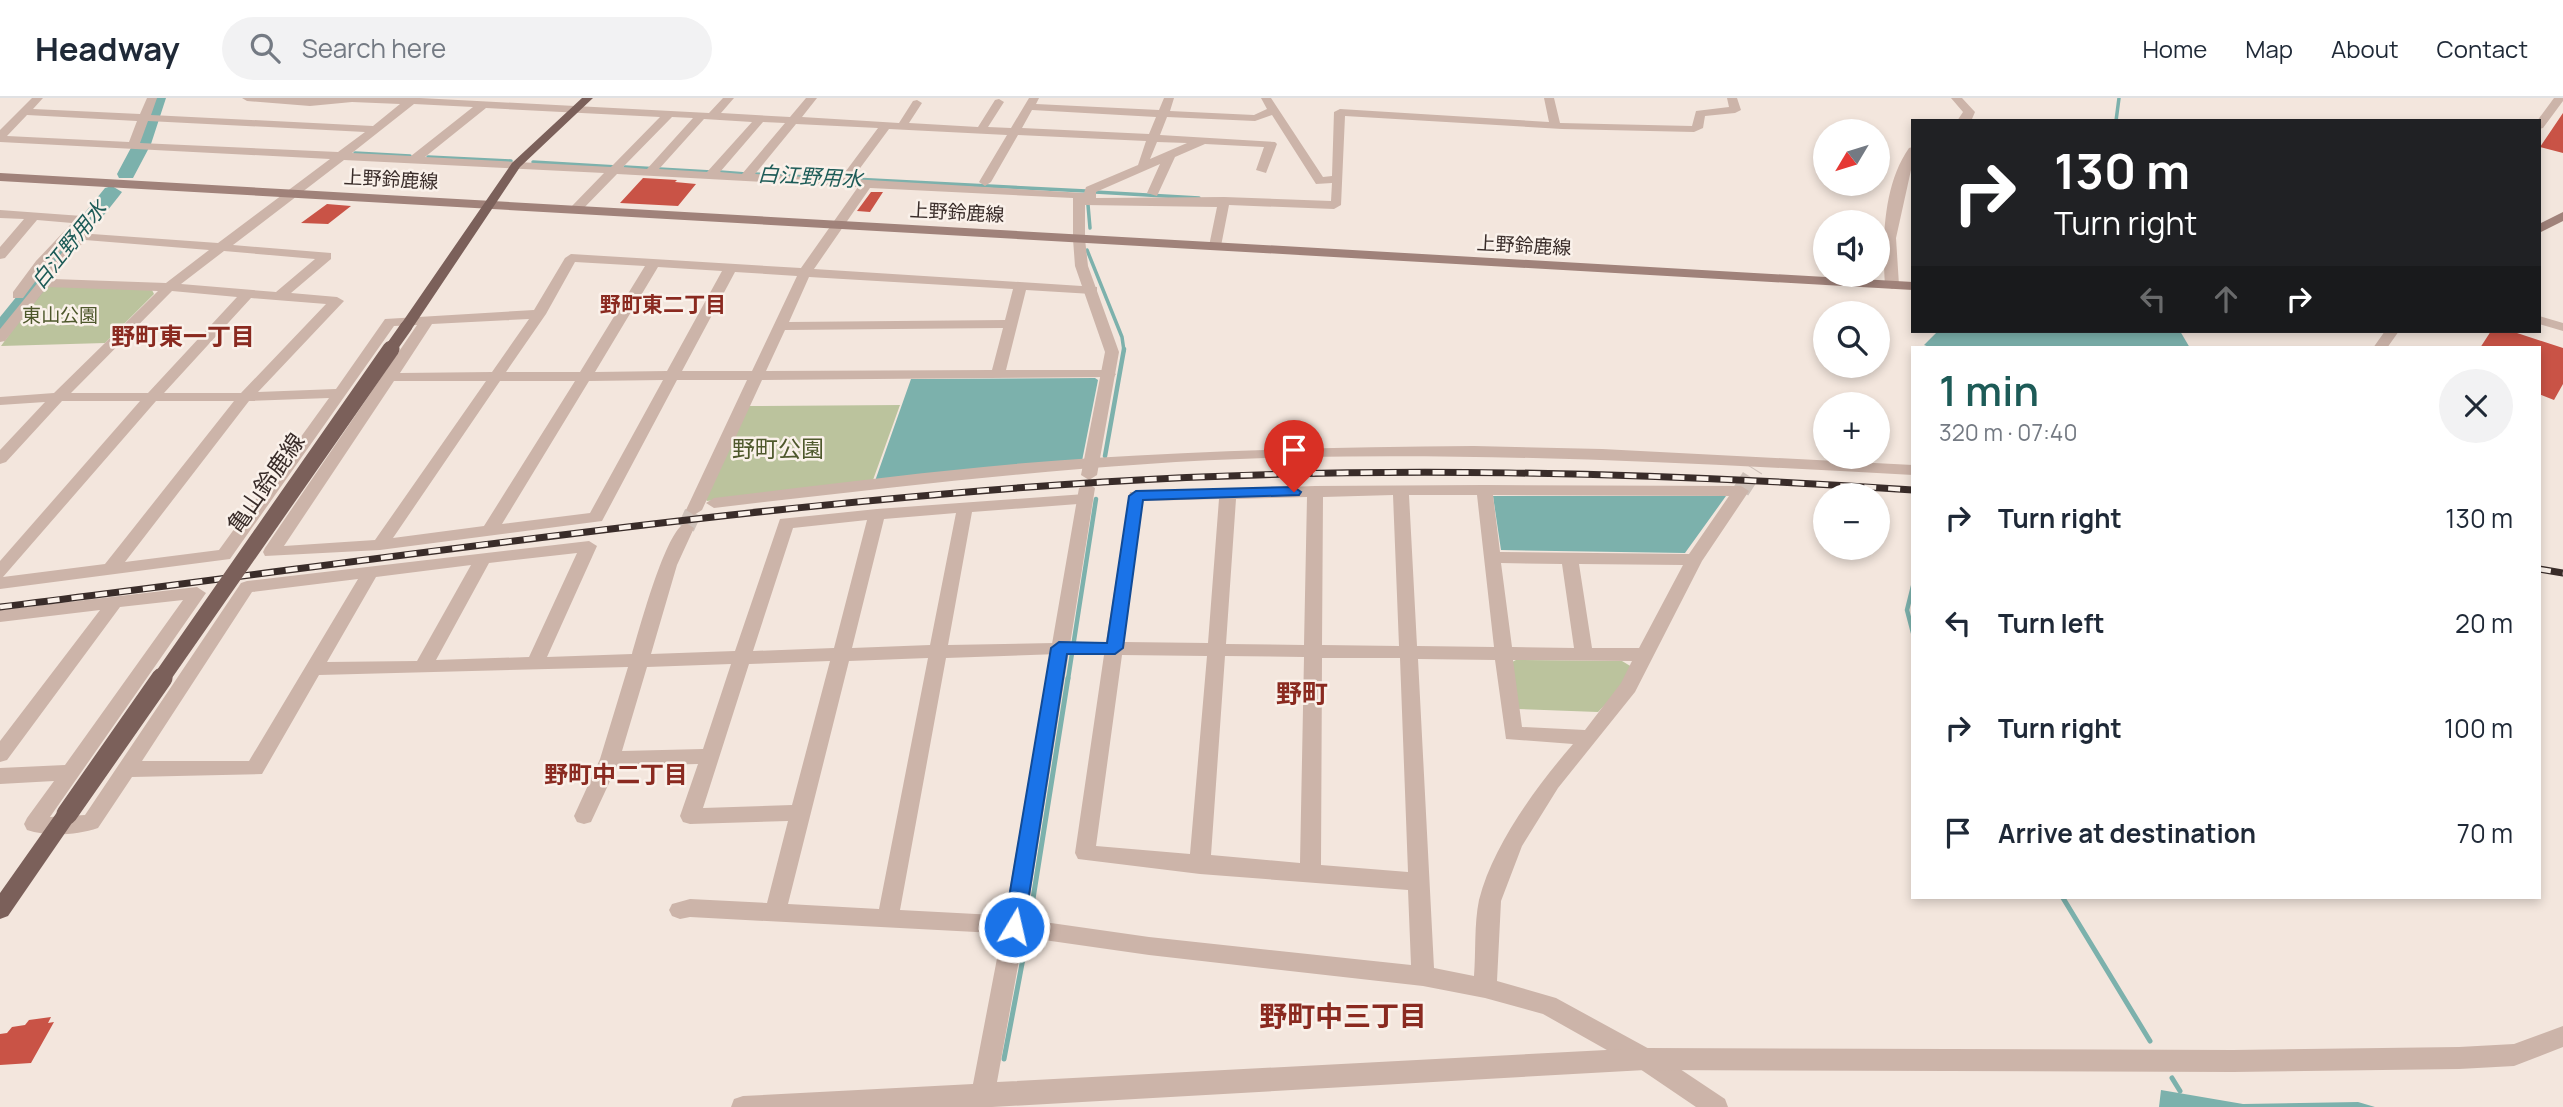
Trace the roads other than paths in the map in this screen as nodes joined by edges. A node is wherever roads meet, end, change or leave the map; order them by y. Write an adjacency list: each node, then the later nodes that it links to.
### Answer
1 (38, 98): 23 (street)
2 (152, 98): 29 (street)
3 (247, 98): 4 (street)
4 (352, 98): 16 (street)
5 (588, 98): 21 (main road, 亀山鈴鹿線)
6 (643, 98): 24 (street)
7 (729, 98): 27 (street)
8 (812, 98): 31 (street)
9 (1169, 98): 26 (street)
10 (1266, 98): 22 (street)
11 (1549, 98): 34 (street)
12 (1732, 98): 34 (street)
13 (1956, 98): 30 (street)
14 (2560, 98): 32 (street)
15 (444, 100): 16 (street); 20 (street)
16 (411, 101): 36 (street)
17 (999, 102): 37 (street)
18 (1031, 102): 26 (street); 38 (street)
19 (917, 103): 35 (street)
20 (482, 105): 21 (street); 46 (street)
21 (575, 109): 24 (street); 47 (main road, 亀山鈴鹿線)
22 (1274, 110): 26 (street); 55 (street)
23 (24, 112): 29 (street); 39 (street)
24 (628, 112): 25 (street)
25 (670, 114): 27 (street); 49 (street)
26 (1162, 114): 40 (street)
27 (707, 116): 28 (street); 50 (street)
28 (761, 118): 31 (street); 52 (street)
29 (152, 119): 36 (street); 42 (street)
30 (1965, 119)
31 (794, 120): 33 (street); 53 (street)
32 (2541, 124)
33 (886, 125): 35 (street); 56 (street)
34 (1555, 125): 55 (street)
35 (902, 126): 37 (street)
36 (375, 129): 45 (street)
37 (981, 130): 38 (street)
38 (1015, 131): 40 (street); 58 (street)
39 (0, 138): 42 (street)
40 (1153, 138): 41 (street); 48 (street)
41 (1206, 140): 44 (street); 51 (street)
42 (138, 146): 45 (street)
43 (1911, 154): 79 (street)
44 (1170, 155): 48 (street); 60 (street)
45 (341, 156): 46 (street); 59 (street)
46 (415, 159): 47 (street)
47 (516, 165): 49 (street); 63 (main road, 亀山鈴鹿線)
48 (1147, 166): 61 (street)
49 (617, 168): 50 (street); 64 (street)
50 (652, 170): 52 (street)
51 (1262, 170)
52 (713, 173): 53 (street)
53 (748, 175): 56 (street)
54 (0, 177): 59 (main road, 上野鈴鹿線)
55 (1338, 179): 62 (street)
56 (846, 180): 57 (street)
57 (867, 183): 58 (street); 68 (street)
58 (982, 187): 61 (street)
59 (293, 193): 63 (main road, 上野鈴鹿線); 72 (street)
60 (1153, 193)
61 (1085, 201): 62 (street); 70 (street)
62 (1224, 203): 71 (street)
63 (489, 204): 64 (main road, 上野鈴鹿線); 89 (main road, 亀山鈴鹿線)
64 (575, 210): 68 (main road, 上野鈴鹿線)
65 (0, 214): 66 (street)
66 (34, 216): 73 (street); 86 (street)
67 (2563, 216): 69 (main road)
68 (836, 225): 70 (main road, 上野鈴鹿線); 76 (street)
69 (2541, 228)
70 (1079, 239): 71 (main road, 上野鈴鹿線); 82 (street)
71 (1215, 246): 79 (main road, 上野鈴鹿線)
72 (222, 247): 77 (street); 81 (street); 84 (street)
73 (0, 255)
74 (654, 263): 75 (street); 85 (street); 98 (street)
75 (732, 267): 76 (street); 99 (street)
76 (805, 272): 78 (street); 91 (street)
77 (43, 283): 81 (street); 93 (street)
78 (1021, 285): 82 (street); 90 (street)
79 (1892, 285): 80 (main road, 上野鈴鹿線)
80 (1911, 286)
81 (169, 287): 83 (street); 102 (street)
82 (1092, 290): 95 (street)
83 (247, 294): 84 (street); 103 (street)
84 (279, 296): 104 (street)
85 (539, 314): 87 (street); 97 (street)
86 (2, 315)
87 (428, 319): 89 (street); 100 (street)
88 (2541, 321): 92 (street)
89 (409, 323): 101 (street); 158 (main road, 亀山鈴鹿線, bridge)
90 (1011, 324): 91 (street); 94 (street)
91 (780, 326): 96 (street)
92 (2563, 327)
93 (0, 338)
94 (998, 374): 95 (street); 96 (street)
95 (1109, 374): 108 (street)
96 (757, 375): 99 (street); 115 (street)
97 (498, 376): 98 (street); 100 (street); 119 (street)
98 (586, 376): 99 (street); 118 (street)
99 (673, 376): 118 (street)
100 (390, 377): 120 (street)
101 (340, 393): 104 (street); 121 (street)
102 (58, 397): 103 (street); 105 (street); 106 (street)
103 (152, 397): 104 (street); 127 (street)
104 (245, 397): 126 (street)
105 (0, 401)
106 (0, 459)
107 (1911, 470): 108 (street)
108 (1088, 481): 113 (street); 114 (street); 134 (street)
109 (1401, 489): 110 (street); 111 (street); 139 (street)
110 (1484, 490): 122 (street); 125 (street)
111 (1315, 491): 112 (street); 138 (street)
112 (1228, 494): 135 (street); 136 (street)
113 (714, 503)
114 (965, 507): 116 (street); 137 (street)
115 (694, 510)
116 (877, 514): 140 (street); 144 (street)
117 (686, 528): 145 (street)
118 (489, 532): 119 (street)
119 (380, 545): 120 (street)
120 (271, 552): 121 (street)
121 (224, 555): 126 (street)
122 (1492, 556): 123 (street); 141 (street)
123 (1570, 557): 125 (street); 142 (street)
124 (483, 558): 128 (street); 146 (street); 147 (street)
125 (1694, 560): 143 (street)
126 (110, 569): 129 (street)
127 (0, 572)
128 (371, 572): 130 (street); 148 (street)
129 (0, 583)
130 (247, 587): 131 (street); 153 (street)
131 (197, 593): 132 (street); 154 (street)
132 (115, 603): 133 (street); 150 (street)
133 (0, 616)
134 (1069, 648): 135 (street); 137 (street); 166 (street)
135 (1115, 648): 136 (street); 159 (street)
136 (1218, 650): 138 (street); 159 (street)
137 (938, 651): 140 (street); 165 (street)
138 (1313, 651): 139 (street); 160 (street)
139 (1409, 652): 141 (street); 161 (street)
140 (841, 653): 144 (street); 156 (street)
141 (1504, 653): 142 (street); 149 (street)
142 (1584, 654): 143 (street)
143 (1644, 655): 149 (street)
144 (743, 657): 145 (street); 151 (street)
145 (638, 660): 146 (street); 152 (street)
146 (535, 663): 147 (street)
147 (423, 667): 148 (street)
148 (314, 669): 153 (street)
149 (1590, 737): 168 (street)
150 (0, 755)
151 (710, 756): 152 (street); 156 (street)
152 (610, 759): 157 (street)
153 (124, 769): 158 (street)
154 (70, 772): 155 (street); 158 (street)
155 (0, 776)
156 (800, 813): 164 (street)
157 (584, 816)
158 (63, 820): 162 (main road, 亀山鈴鹿線)
159 (1200, 865): 160 (street)
160 (1310, 874): 161 (street)
161 (1419, 882): 167 (street)
162 (0, 910)
163 (680, 910): 164 (street)
164 (775, 912): 165 (street)
165 (888, 919): 166 (street)
166 (1024, 928): 167 (street); 171 (street)
167 (1423, 976): 168 (street)
168 (1485, 988): 170 (street)
169 (2563, 1036): 170 (street)
170 (1645, 1059): 171 (street); 174 (street)
171 (982, 1101): 173 (street)
172 (743, 1107): 173 (street)
173 (753, 1107)
174 (1716, 1107)

